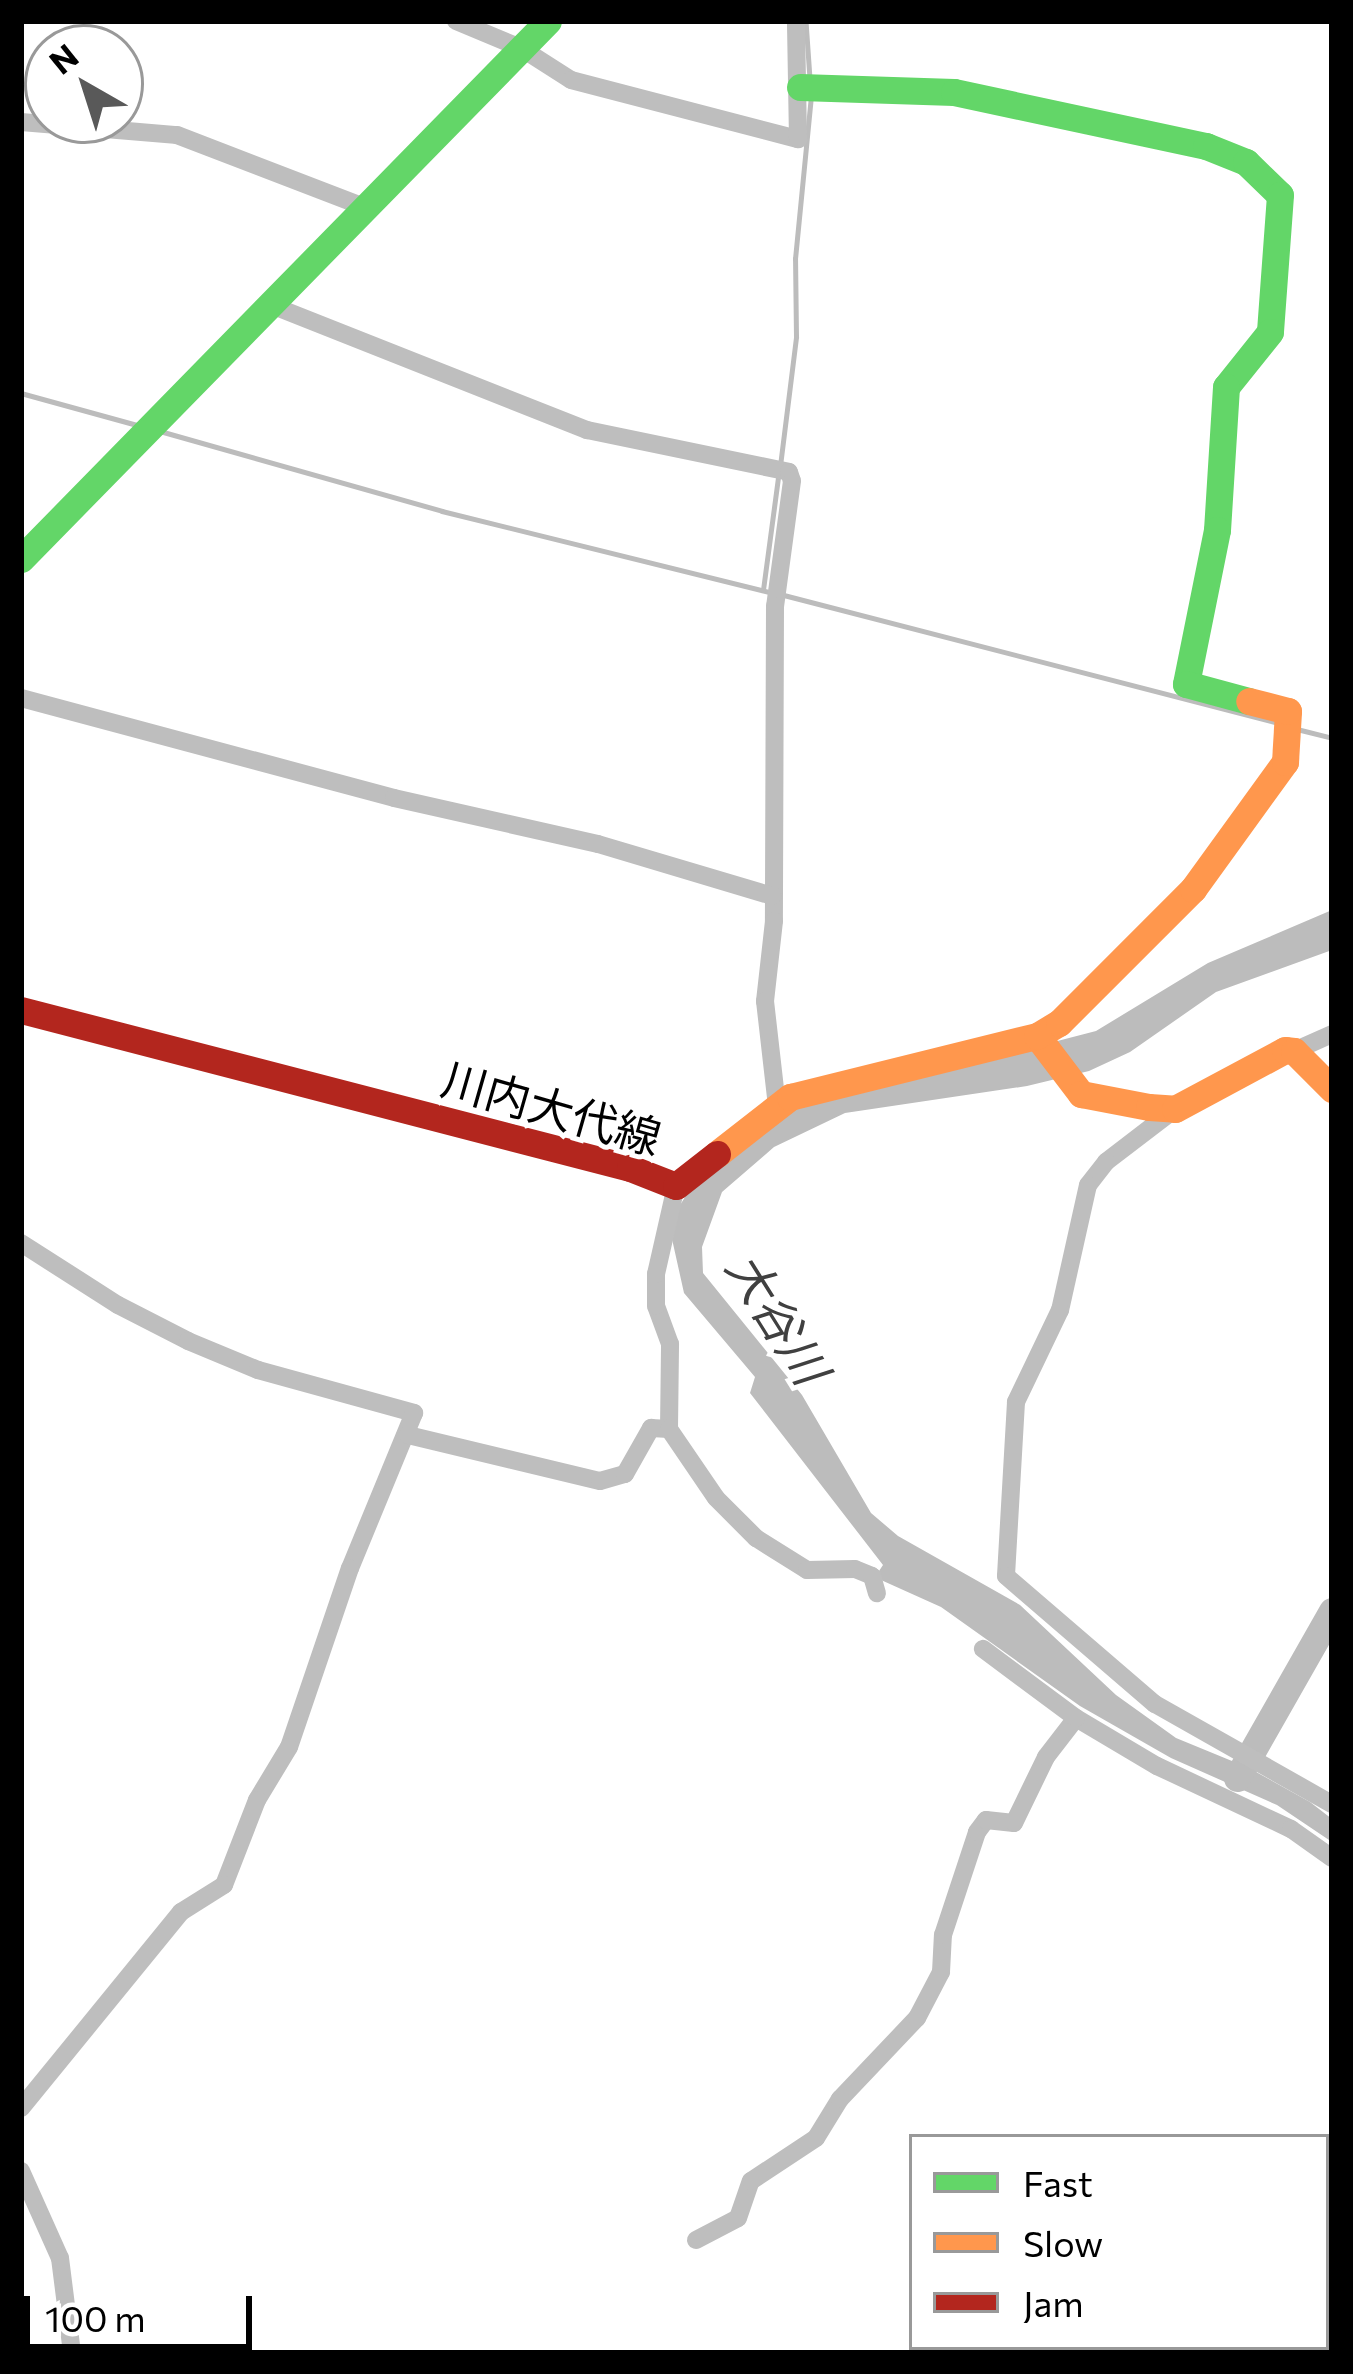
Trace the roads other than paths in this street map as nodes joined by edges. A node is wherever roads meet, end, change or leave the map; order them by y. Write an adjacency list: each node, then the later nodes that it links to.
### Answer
1 (456, 21): 4 (street)
2 (548, 21): 4 (street)
3 (796, 21): 5 (street)
4 (521, 48): 5 (street); 7 (street)
5 (800, 87): 14 (street)
6 (21, 122): 7 (street)
7 (365, 207): 8 (street)
8 (271, 305): 9 (street); 11 (street)
9 (21, 560)
10 (21, 698): 11 (street)
11 (772, 896): 17 (street)
12 (21, 1010): 19 (street, 川内大代線)
13 (1332, 1034): 15 (street)
14 (1040, 1039): 17 (street, 川内大代線); 18 (street)
15 (1294, 1051): 16 (street); 18 (street)
16 (1332, 1089)
17 (777, 1106): 19 (street, 川内大代線)
18 (1175, 1109): 26 (street)
19 (672, 1196): 21 (street)
20 (21, 1243): 22 (street)
21 (669, 1430): 22 (street); 23 (street)
22 (408, 1435): 28 (street)
23 (877, 1593)
24 (983, 1649): 25 (street)
25 (1076, 1718): 27 (street); 30 (street)
26 (1332, 1804)
27 (1332, 1858)
28 (21, 2108)
29 (21, 2171): 31 (street)
30 (696, 2240)
31 (73, 2353)

